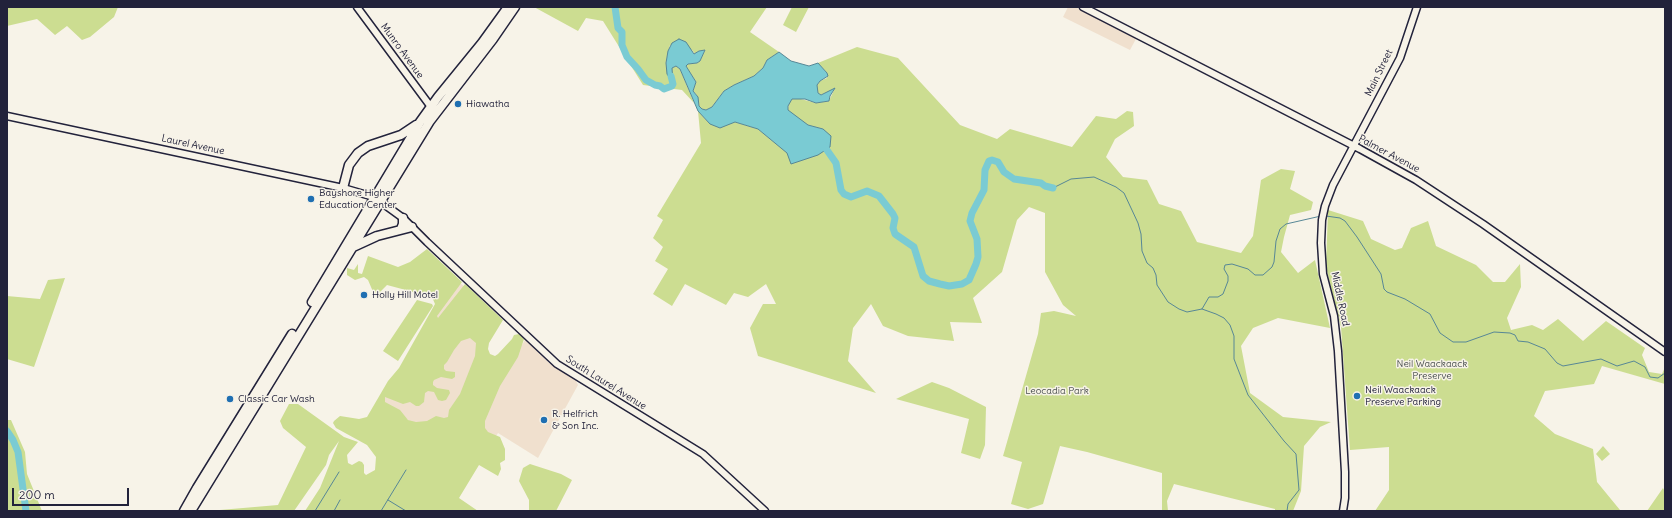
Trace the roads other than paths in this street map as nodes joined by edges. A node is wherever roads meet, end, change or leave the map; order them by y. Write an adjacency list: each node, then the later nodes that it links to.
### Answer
1 (357, 7): 6 (street, Munro Avenue)
2 (508, 7): 6 (highway)
3 (515, 7): 11 (highway)
4 (1083, 7): 9 (street, Palmer Avenue)
5 (1417, 7): 9 (street, Main Street)
6 (431, 107): 8 (highway)
7 (7, 116): 10 (street, Laurel Avenue)
8 (420, 122): 10 (highway); 11 (highway)
9 (1353, 146): 16 (street, Palmer Avenue); 20 (street, Middle Road)
10 (343, 188): 11 (street, Laurel Avenue)
11 (378, 199): 12 (street, South Laurel Avenue); 15 (highway); 17 (highway)
12 (404, 218): 13 (street, South Laurel Avenue); 14 (highway)
13 (412, 227): 14 (highway); 19 (street, South Laurel Avenue)
14 (401, 229): 15 (highway)
15 (351, 248): 18 (highway)
16 (1665, 352)
17 (184, 511)
18 (191, 511)
19 (765, 511)
20 (1342, 511)

